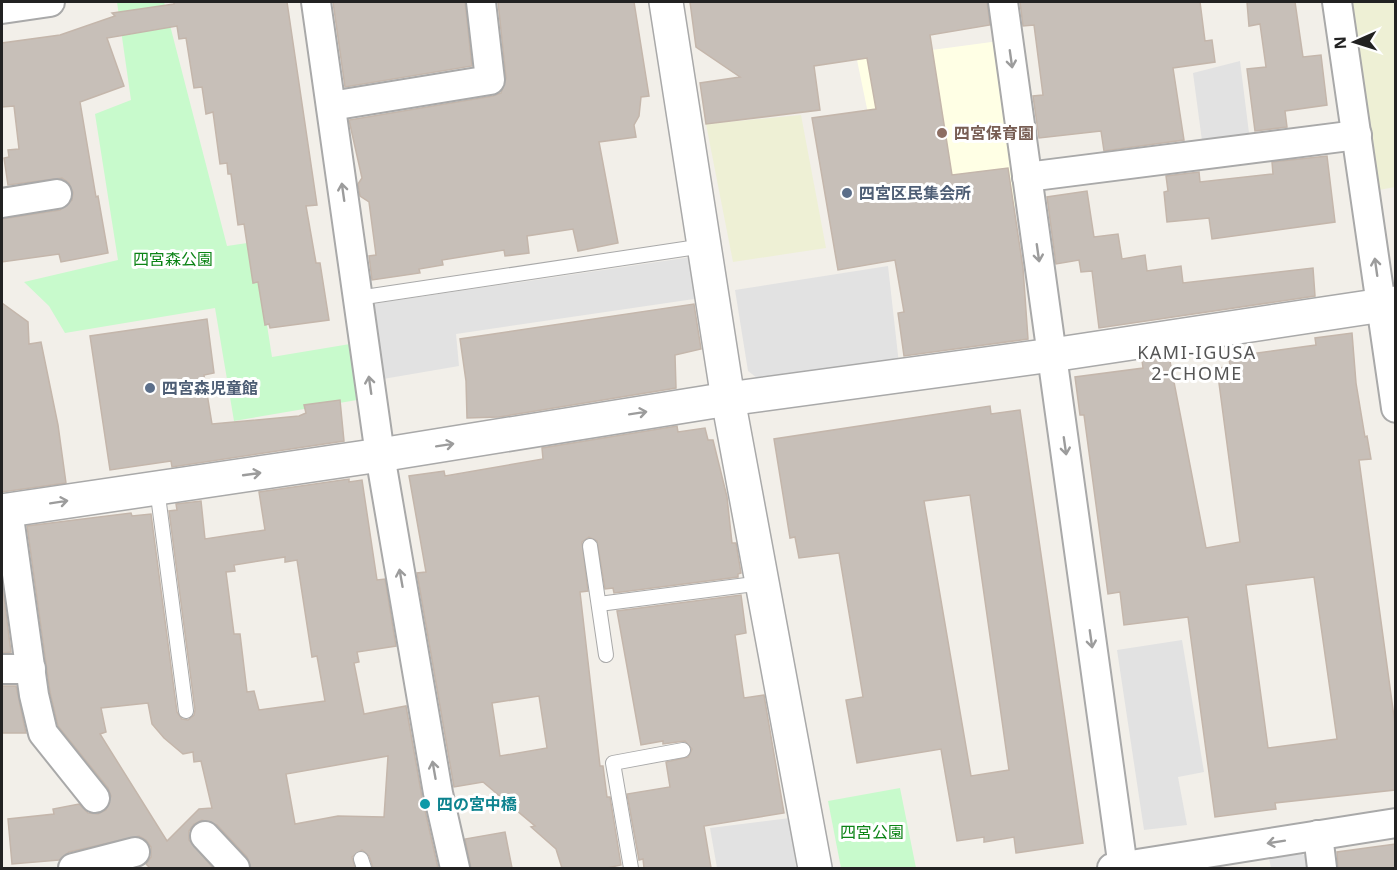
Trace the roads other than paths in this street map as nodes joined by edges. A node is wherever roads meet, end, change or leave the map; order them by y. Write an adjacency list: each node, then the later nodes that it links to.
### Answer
1 (50, 2): 7 (street)
2 (316, 2): 8 (street)
3 (480, 2): 8 (street)
4 (666, 2): 13 (street)
5 (1003, 2): 10 (street, one-way to 10)
6 (1337, 2): 9 (street)
7 (2, 9)
8 (331, 106): 14 (street, one-way to 8)
9 (1357, 135): 10 (street); 15 (street, one-way to 9)
10 (1027, 177): 16 (street, one-way to 16)
11 (57, 194): 12 (street)
12 (2, 203)
13 (704, 246): 14 (lane); 17 (street)
14 (358, 298): 19 (street, one-way to 14)
15 (1389, 304): 16 (street); 18 (street)
16 (1052, 355): 17 (street); 40 (street, one-way to 40)
17 (728, 399): 19 (street, one-way to 17); 23 (street)
18 (1395, 408)
19 (380, 455): 20 (street, one-way to 19); 37 (street, one-way to 19)
20 (157, 488): 21 (street, one-way to 20); 28 (lane)
21 (5, 511): 27 (street)
22 (590, 546): 24 (lane)
23 (762, 583): 24 (lane); 39 (street)
24 (599, 604): 25 (lane)
25 (606, 655)
26 (2, 669): 27 (street)
27 (31, 669): 30 (street)
28 (186, 711)
29 (683, 750): 38 (lane)
30 (95, 798)
31 (1395, 823): 33 (street)
32 (205, 836): 36 (street)
33 (1318, 836): 40 (street, one-way to 40); 41 (street)
34 (135, 852): 35 (street)
35 (73, 868)
36 (235, 868)
37 (455, 868)
38 (631, 868)
39 (815, 868)
40 (1120, 868)
41 (1322, 868)

